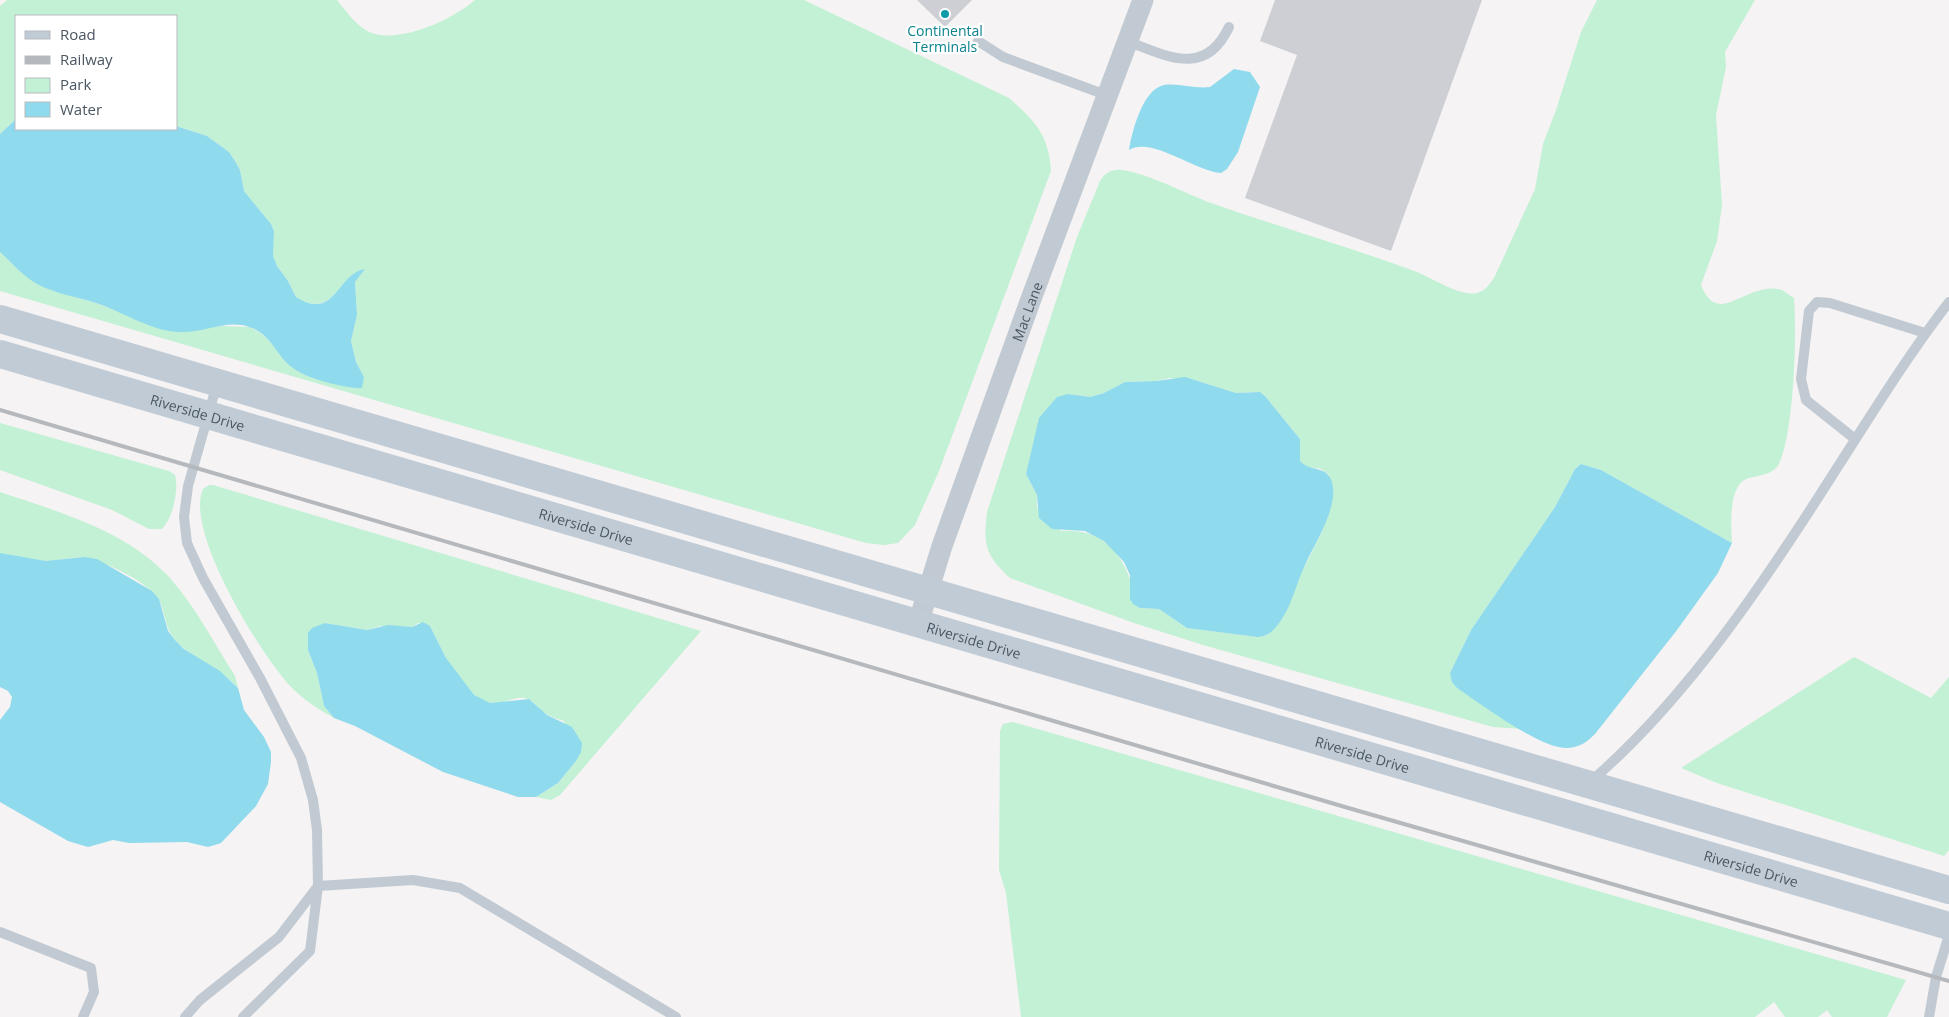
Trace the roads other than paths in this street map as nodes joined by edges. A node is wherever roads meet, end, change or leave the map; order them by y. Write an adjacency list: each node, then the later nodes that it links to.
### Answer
1 (1143, 0): 4 (street, Mac Lane)
2 (1229, 27): 4 (lane)
3 (978, 41): 5 (lane)
4 (1127, 41): 5 (street, Mac Lane)
5 (1106, 94): 13 (street, Mac Lane)
6 (1949, 302): 8 (lane)
7 (0, 319): 10 (main road)
8 (1925, 333): 12 (lane); 12 (lane)
9 (0, 354): 11 (main road, Riverside Drive)
10 (218, 382): 11 (lane); 13 (main road)
11 (208, 416): 14 (main road, Riverside Drive); 16 (lane)
12 (1855, 439): 15 (lane)
13 (928, 591): 14 (street, Mac Lane); 15 (main road)
14 (918, 624): 18 (main road, Riverside Drive)
15 (1587, 784): 17 (main road)
16 (318, 886): 21 (lane); 23 (lane); 24 (lane)
17 (1949, 890)
18 (1949, 926)
19 (0, 932): 22 (lane)
20 (1949, 935): 25 (lane)
21 (670, 1016)
22 (83, 1017)
23 (185, 1017)
24 (243, 1017)
25 (1929, 1017)

